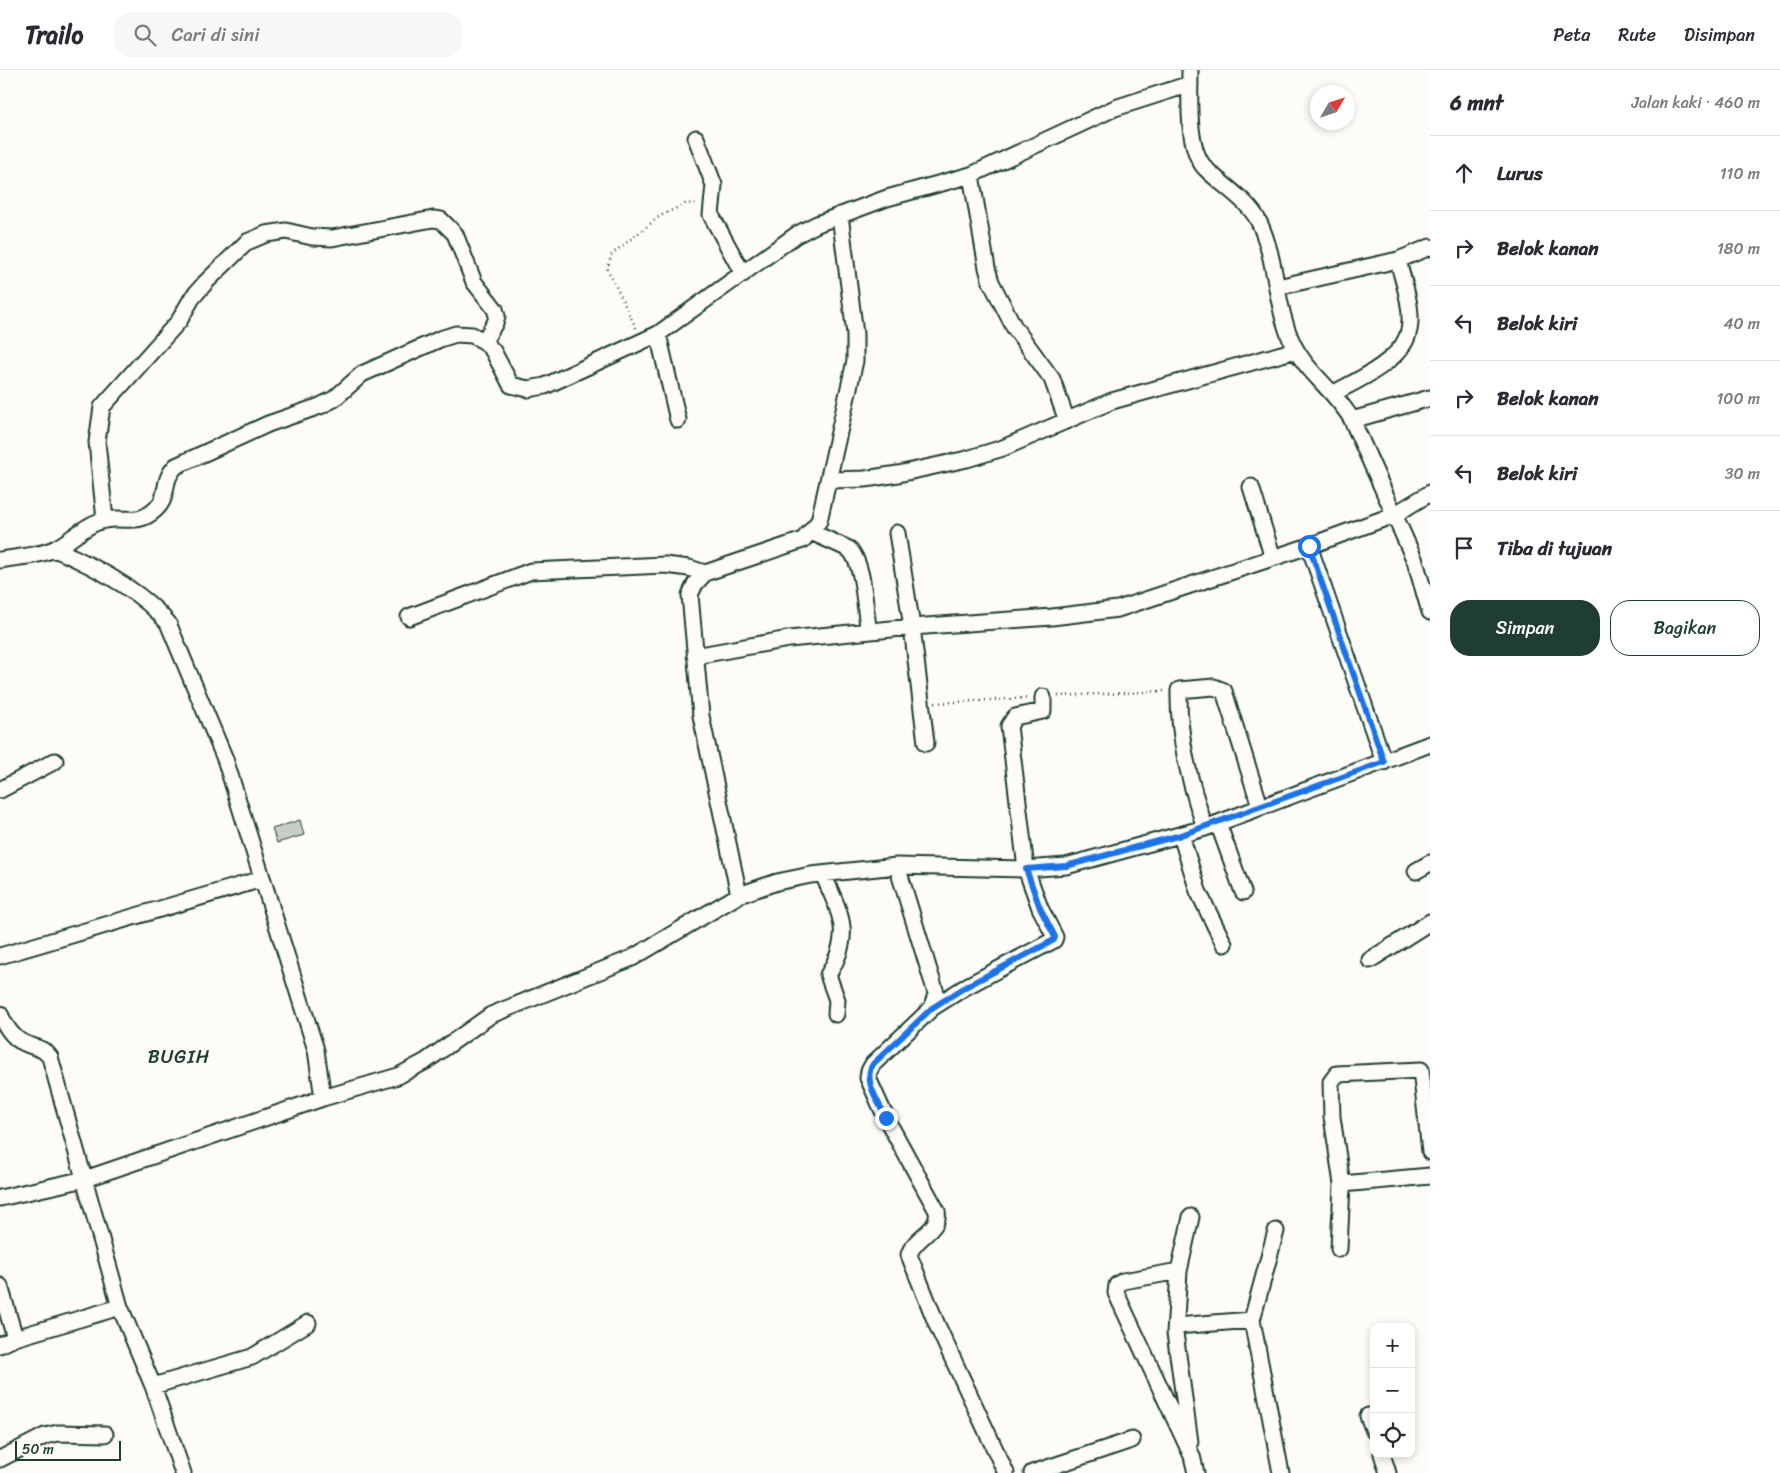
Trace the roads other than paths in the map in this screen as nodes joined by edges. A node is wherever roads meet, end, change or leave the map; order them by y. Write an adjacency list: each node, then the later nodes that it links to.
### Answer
1 (1190, 77): 3 (street); 8 (street)
2 (696, 138): 7 (street)
3 (971, 175): 4 (street); 16 (street)
4 (840, 215): 7 (street); 17 (street)
5 (1430, 247): 6 (street)
6 (1398, 260): 8 (street); 12 (street)
7 (743, 274): 9 (street)
8 (1278, 287): 11 (street)
9 (658, 334): 10 (street); 14 (street)
10 (484, 341): 21 (street); 21 (street)
11 (1296, 350): 12 (street); 16 (street)
12 (1334, 393): 15 (street)
13 (1430, 398): 15 (street)
14 (678, 420)
15 (1352, 420): 20 (street)
16 (1067, 421): 17 (street)
17 (830, 480): 22 (street)
18 (1251, 487): 26 (street)
19 (1430, 493): 20 (street)
20 (1394, 515): 24 (street); 29 (street)
21 (105, 520): 25 (street)
22 (811, 532): 28 (street); 32 (street)
23 (897, 534): 31 (street)
24 (1309, 546): 26 (street); 38 (street)
25 (55, 549): 27 (street); 48 (street)
26 (1273, 558): 31 (street)
27 (0, 560)
28 (705, 574): 30 (street); 33 (street)
29 (1430, 612)
30 (409, 617)
31 (912, 627): 32 (street); 35 (street)
32 (870, 631): 33 (street)
33 (696, 656): 50 (street)
34 (1043, 697): 45 (street)
35 (926, 743)
36 (1430, 744): 38 (street)
37 (55, 761): 39 (street)
38 (1384, 762): 40 (street)
39 (0, 790)
40 (1260, 806): 41 (street); 41 (street)
41 (1211, 826): 42 (street); 49 (street)
42 (1181, 835): 45 (street); 52 (street)
43 (1430, 863): 46 (street)
44 (897, 866): 45 (street); 47 (street); 55 (street)
45 (1026, 869): 55 (street)
46 (1416, 871)
47 (823, 874): 50 (street); 57 (street)
48 (262, 879): 53 (street); 58 (street)
49 (1243, 892)
50 (739, 895): 58 (street)
51 (1430, 922): 54 (street)
52 (1224, 944)
53 (0, 956)
54 (1370, 960)
55 (932, 1008): 84 (street)
56 (0, 1014): 61 (street)
57 (836, 1014)
58 (323, 1098): 61 (street)
59 (1430, 1152): 62 (street)
60 (1430, 1176): 62 (street)
61 (85, 1179): 63 (street); 69 (street)
62 (1342, 1184): 66 (street)
63 (0, 1198)
64 (1191, 1217): 67 (street)
65 (1276, 1231): 70 (street)
66 (1339, 1248)
67 (1179, 1271): 72 (street); 80 (street)
68 (0, 1286): 73 (street)
69 (120, 1307): 73 (street); 75 (street)
70 (1252, 1320): 72 (street); 87 (street)
71 (308, 1323): 75 (street)
72 (1176, 1326): 80 (street)
73 (15, 1338): 74 (street)
74 (0, 1346)
75 (153, 1386): 83 (street)
76 (1368, 1416): 77 (street)
77 (1370, 1421)
78 (105, 1434): 82 (street)
79 (1132, 1440): 85 (street)
80 (1192, 1456): 86 (street)
81 (1383, 1458): 88 (street)
82 (0, 1459)
83 (183, 1473)
84 (1006, 1473)
85 (1032, 1473)
86 (1196, 1473)
87 (1281, 1473)
88 (1388, 1473)

